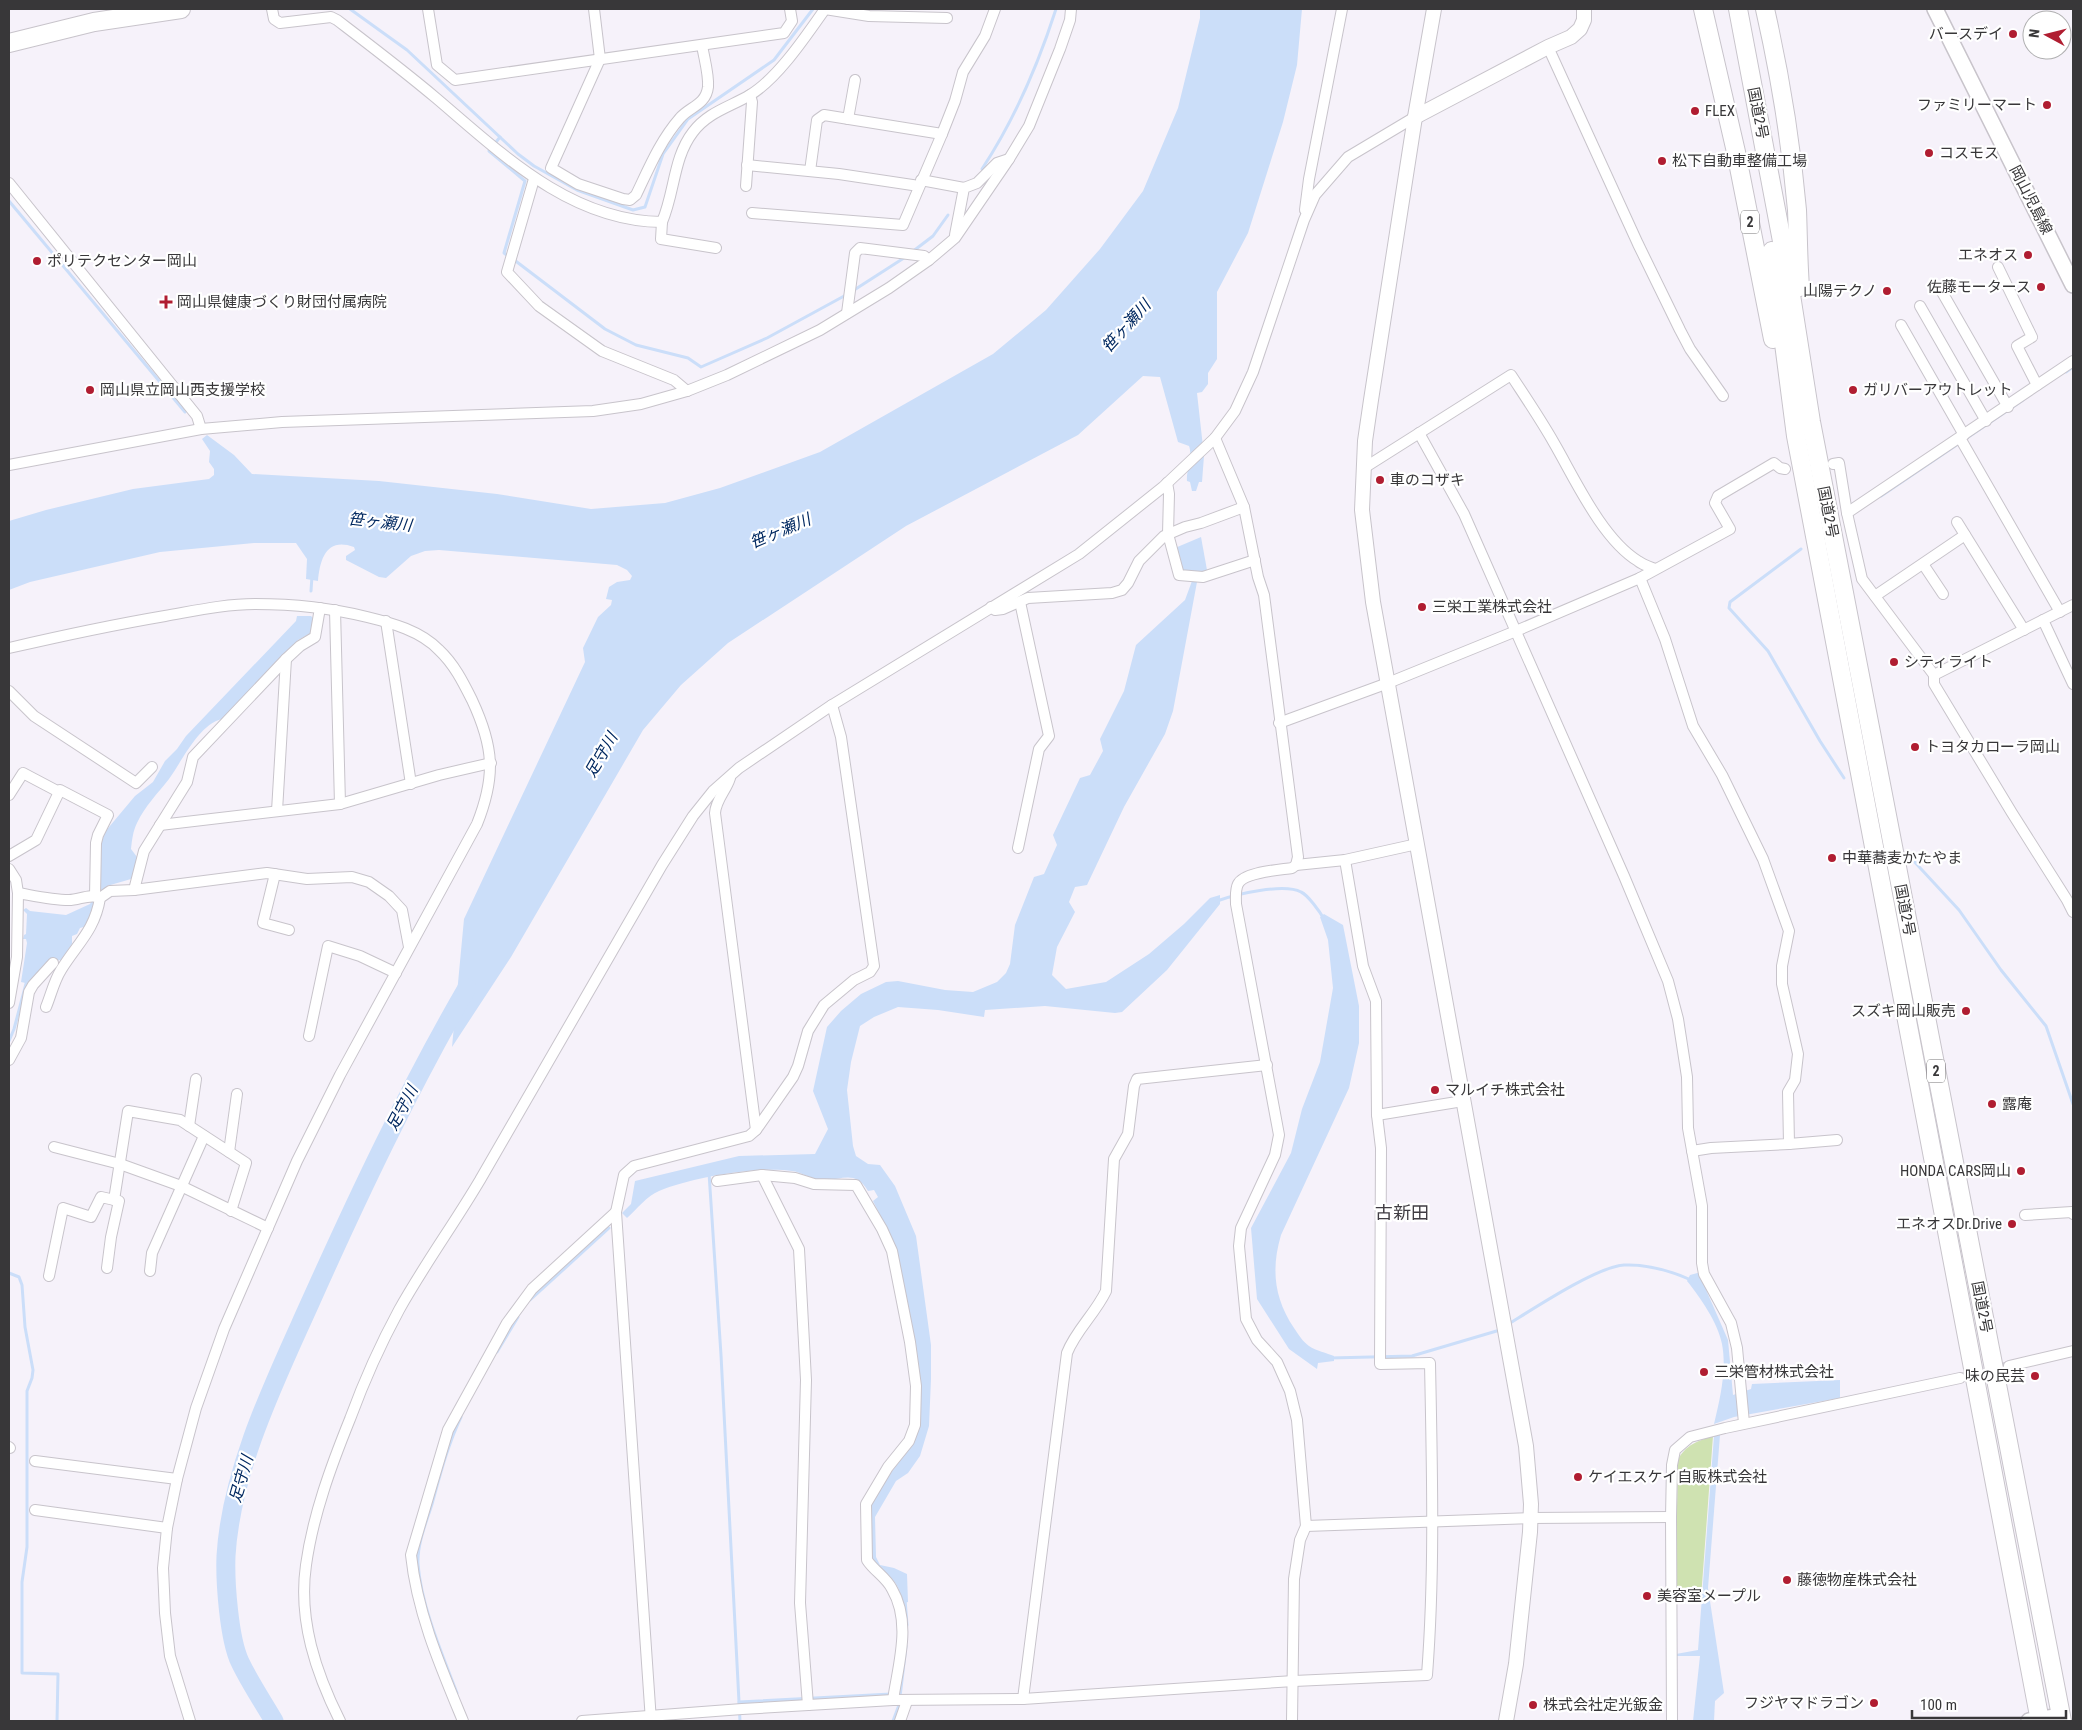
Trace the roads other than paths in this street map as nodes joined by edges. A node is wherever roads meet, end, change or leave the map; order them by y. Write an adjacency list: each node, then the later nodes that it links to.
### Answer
1 (181, 9): 19 (highway)
2 (272, 9): 33 (street)
3 (428, 9): 22 (street)
4 (594, 9): 22 (street)
5 (790, 9): 20 (street)
6 (825, 9): 18 (street); 25 (street)
7 (995, 9): 29 (street)
8 (1071, 9): 30 (street)
9 (1342, 9): 39 (street)
10 (1434, 9): 27 (street)
11 (1584, 9): 21 (street)
12 (1695, 9): 26 (highway)
13 (1703, 9): 26 (highway, 2)
14 (1727, 9): 23 (highway, 国道2号 / 2)
15 (1738, 9): 23 (highway, 国道2号 / 2)
16 (1765, 9): 56 (highway, 2)
17 (1935, 9): 45 (main road, 岡山児島線)
18 (947, 18)
19 (9, 43)
20 (702, 45): 22 (street); 22 (street)
21 (1548, 47): 27 (street); 53 (street)
22 (600, 59)
23 (1743, 60): 56 (highway, 国道2号 / 2); 59 (highway, 国道2号 / 2)
24 (855, 80): 28 (street)
25 (750, 95): 31 (street); 40 (street)
26 (1724, 95): 59 (highway, 2)
27 (1415, 118): 39 (street); 64 (street)
28 (848, 119): 29 (street); 32 (street)
29 (942, 134): 35 (street)
30 (1009, 159): 37 (street); 41 (street)
31 (747, 165): 32 (street); 36 (street)
32 (810, 171): 35 (street)
33 (534, 179): 40 (street); 52 (street)
34 (9, 183): 57 (street)
35 (920, 183): 37 (street); 38 (street)
36 (746, 186)
37 (964, 188): 41 (street)
38 (752, 213)
39 (1304, 220): 60 (street)
40 (662, 222): 42 (street)
41 (955, 238): 43 (street)
42 (716, 248)
43 (929, 260): 48 (street); 48 (street)
44 (1998, 267): 51 (street)
45 (2073, 285)
46 (1942, 292): 54 (street)
47 (1920, 306): 55 (street)
48 (847, 314): 52 (street)
49 (1901, 325): 61 (street)
50 (2073, 361): 51 (street)
51 (2037, 386): 54 (street)
52 (687, 391): 57 (street)
53 (1723, 396)
54 (2008, 407): 55 (street)
55 (1986, 421): 61 (street)
56 (1811, 422): 167 (highway, 国道2号 / 2)
57 (201, 430): 63 (street)
58 (1420, 433): 64 (street); 74 (street); 87 (street)
59 (1796, 436): 177 (highway, 国道2号 / 2)
60 (1215, 438): 66 (street); 67 (street)
61 (1963, 439): 68 (street); 83 (street)
62 (1833, 464): 68 (street)
63 (9, 465)
64 (1364, 468): 92 (street)
65 (1785, 469): 74 (street)
66 (1169, 480): 70 (street); 80 (street)
67 (1244, 507): 70 (street); 72 (street)
68 (1847, 513): 77 (street)
69 (1957, 522): 71 (street)
70 (1168, 534): 72 (street); 78 (street)
71 (1965, 535): 73 (street); 86 (street)
72 (1255, 560): 96 (street)
73 (1923, 564): 76 (street); 77 (street)
74 (1655, 569): 75 (street)
75 (1640, 578): 87 (street); 134 (street)
76 (1943, 594)
77 (1875, 596): 91 (street)
78 (1020, 602): 80 (street); 107 (street)
79 (2073, 605): 83 (street)
80 (991, 607): 95 (street)
81 (320, 608): 82 (street); 88 (street); 89 (street)
82 (335, 610): 85 (street); 103 (street)
83 (2060, 612): 84 (street)
84 (2043, 620): 86 (street); 90 (street)
85 (386, 621): 97 (street); 100 (street)
86 (2024, 630): 91 (street)
87 (1516, 632): 92 (street); 136 (street)
88 (9, 648)
89 (286, 660): 104 (street); 105 (street)
90 (2069, 664): 93 (street)
91 (1934, 674): 116 (street)
92 (1388, 683): 96 (street); 106 (street)
93 (2073, 684)
94 (9, 691): 98 (street)
95 (832, 705): 99 (street); 131 (street)
96 (1279, 723): 110 (street)
97 (491, 763): 100 (street); 118 (street)
98 (152, 767)
99 (731, 775): 131 (street); 170 (street)
100 (410, 784): 103 (street)
101 (59, 792): 102 (street); 108 (street); 115 (street)
102 (9, 795)
103 (340, 804): 104 (street)
104 (277, 811): 105 (street)
105 (160, 825): 113 (street)
106 (1417, 844): 109 (street); 128 (street)
107 (1018, 848)
108 (9, 856)
109 (1345, 860): 110 (street); 129 (street)
110 (1296, 865): 125 (street)
111 (9, 869): 114 (street)
112 (275, 874): 113 (street); 117 (street); 118 (street)
113 (134, 890): 115 (street)
114 (18, 893): 115 (street); 121 (street)
115 (98, 897): 122 (street)
116 (2073, 912)
117 (289, 930)
118 (409, 947): 120 (street)
119 (53, 964): 124 (street)
120 (396, 974): 123 (street); 147 (street)
121 (9, 1004)
122 (46, 1007)
123 (309, 1036)
124 (9, 1060)
125 (1267, 1065): 161 (street); 165 (street)
126 (196, 1079): 130 (street)
127 (237, 1094): 137 (street)
128 (1463, 1101): 129 (street); 159 (street)
129 (1377, 1115): 160 (street)
130 (189, 1126): 132 (street); 138 (street)
131 (756, 1130): 144 (street)
132 (204, 1136): 137 (street); 141 (street)
133 (1836, 1140): 134 (street)
134 (1789, 1144): 136 (street)
135 (54, 1146): 138 (street)
136 (1692, 1151): 154 (street)
137 (229, 1152): 143 (street)
138 (120, 1164): 141 (street); 142 (street)
139 (762, 1174): 140 (street); 164 (street); 166 (street)
140 (716, 1181)
141 (181, 1186): 143 (street); 149 (street)
142 (114, 1200): 148 (street); 150 (street)
143 (231, 1211): 147 (street)
144 (616, 1212): 168 (street); 171 (street)
145 (2073, 1214): 146 (street)
146 (2025, 1215)
147 (268, 1228): 156 (street)
148 (108, 1268)
149 (150, 1271)
150 (49, 1276)
151 (2073, 1351): 152 (street)
152 (2009, 1366)
153 (1960, 1378): 154 (street)
154 (1744, 1423): 158 (street)
155 (35, 1461): 156 (street)
156 (176, 1479): 162 (street)
157 (35, 1510): 162 (street)
158 (1670, 1517): 159 (street); 176 (street)
159 (1531, 1518): 160 (street); 175 (street)
160 (1433, 1521): 161 (street); 163 (street)
161 (1306, 1526): 163 (street)
162 (167, 1528): 169 (street)
163 (1294, 1681): 165 (street); 174 (street)
164 (897, 1698): 165 (street); 166 (street); 173 (street)
165 (1023, 1699)
166 (808, 1701): 168 (street)
167 (2066, 1717): 177 (main road)
168 (651, 1719): 172 (street)
169 (190, 1721)
170 (340, 1721)
171 (463, 1721)
172 (582, 1721)
173 (900, 1721)
174 (1292, 1721)
175 (1506, 1721)
176 (1672, 1721)
177 (2036, 1721)

